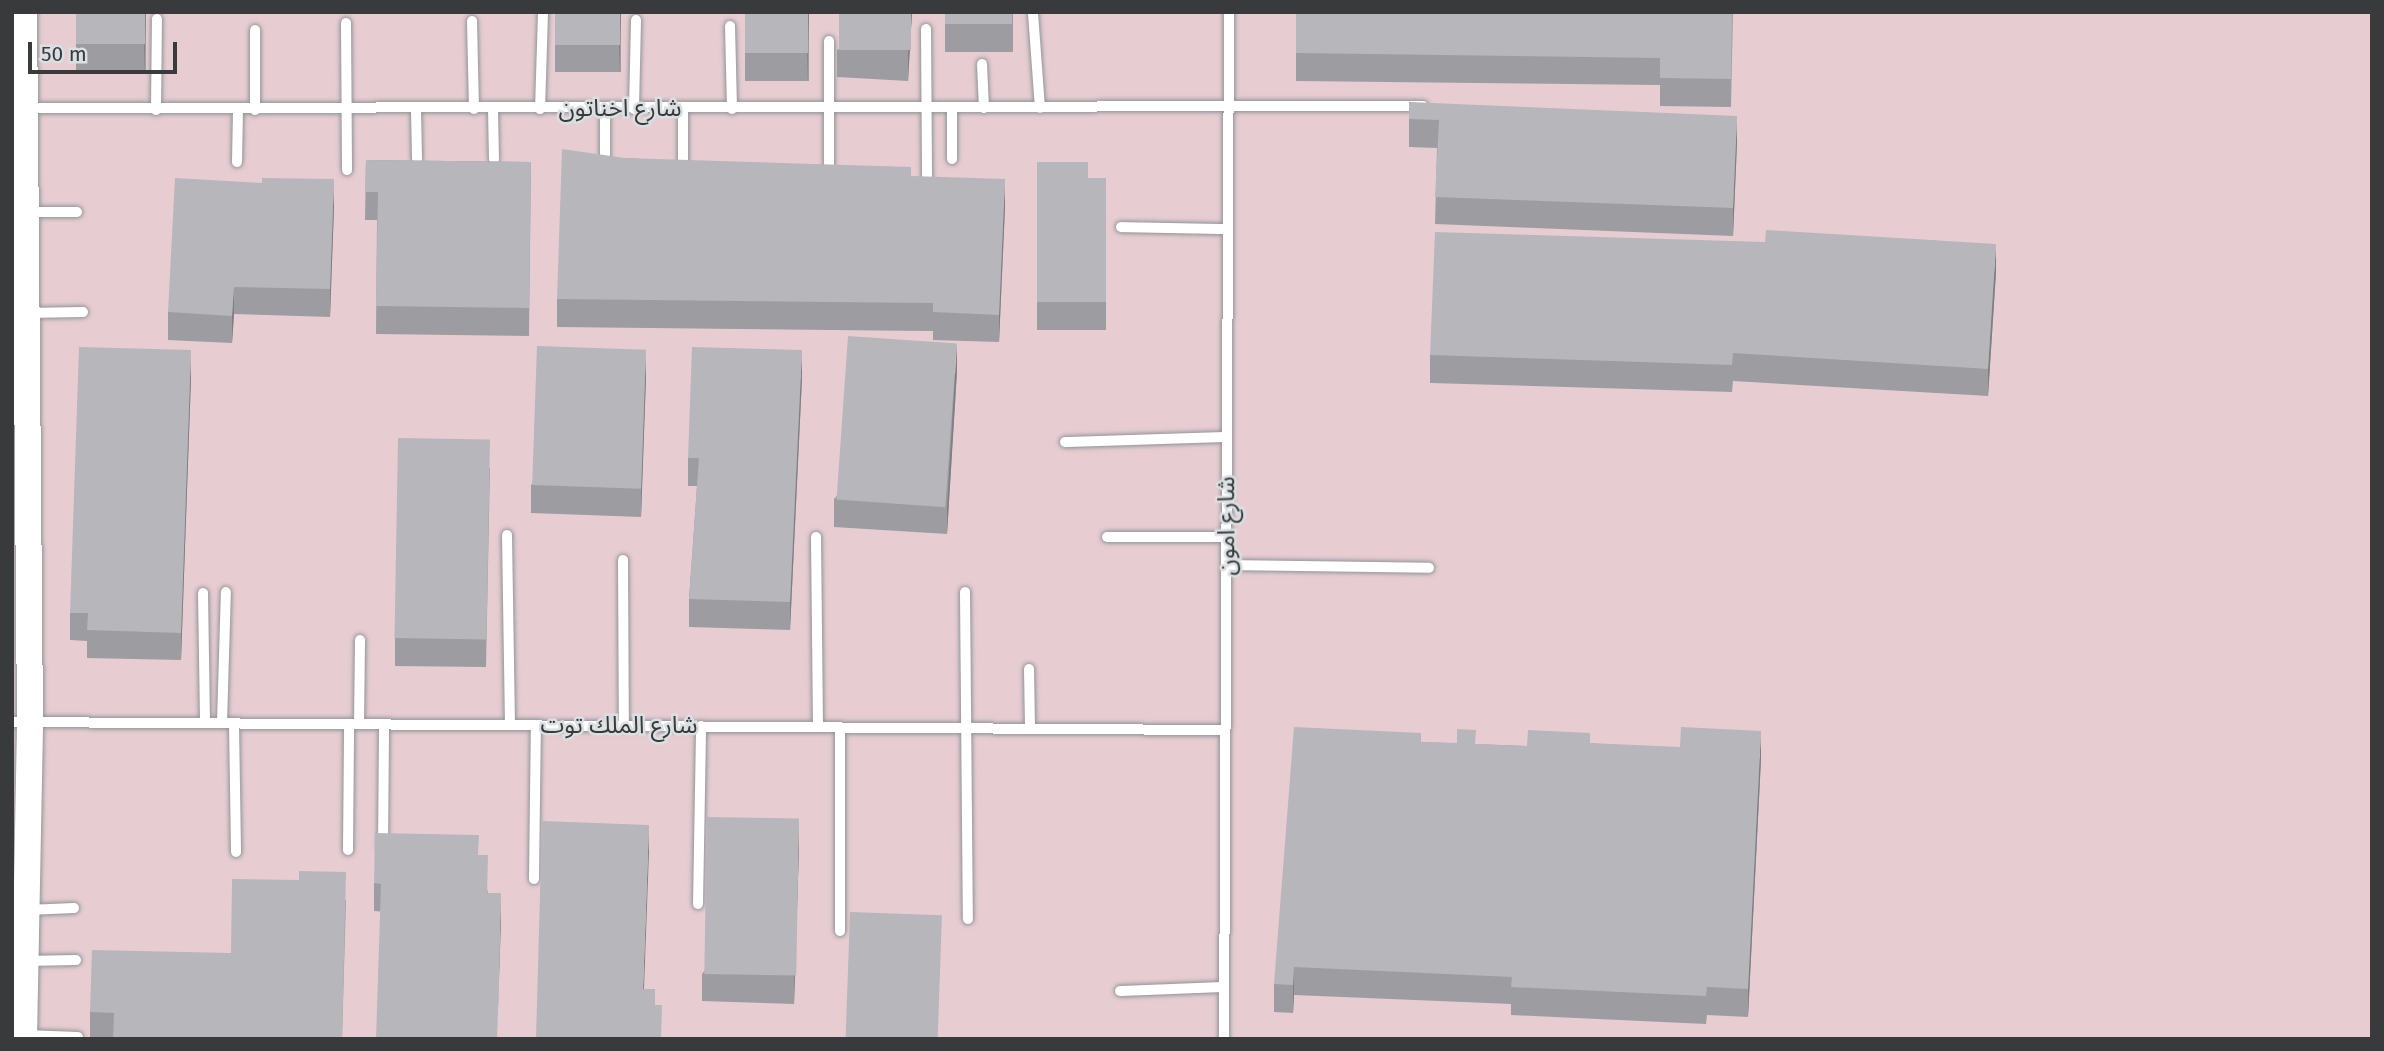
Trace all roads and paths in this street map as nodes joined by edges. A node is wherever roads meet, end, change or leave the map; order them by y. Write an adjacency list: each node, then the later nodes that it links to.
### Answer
1 (24, 12): 15 (street)
2 (1229, 12): 20 (lane, شارع امون)
3 (543, 13): 23 (lane)
4 (1033, 13): 19 (lane)
5 (156, 19): 29 (lane)
6 (636, 20): 25 (lane)
7 (472, 21): 21 (lane)
8 (346, 23): 32 (lane)
9 (730, 26): 27 (lane)
10 (926, 29): 16 (lane)
11 (255, 30): 31 (lane)
12 (829, 41): 28 (lane)
13 (982, 64): 18 (lane)
14 (1436, 106): 20 (lane, شارع اخناتون)
15 (18, 108): 29 (lane, شارع اخناتون); 43 (street)
16 (927, 108): 17 (lane, شارع اخناتون); 28 (lane, شارع اخناتون); 42 (lane)
17 (952, 108): 18 (lane, شارع اخناتون); 36 (lane)
18 (984, 108): 19 (lane, شارع اخناتون)
19 (1040, 108): 20 (lane, شارع اخناتون)
20 (1229, 108): 46 (lane, شارع امون)
21 (474, 109): 22 (lane, شارع اخناتون); 33 (lane, شارع اخناتون)
22 (493, 109): 23 (lane, شارع اخناتون); 35 (lane)
23 (540, 109): 24 (lane, شارع اخناتون)
24 (605, 109): 25 (lane, شارع اخناتون); 39 (lane)
25 (634, 109): 26 (lane, شارع اخناتون)
26 (683, 109): 27 (lane, شارع اخناتون); 38 (lane)
27 (732, 109): 28 (lane, شارع اخناتون)
28 (829, 109): 41 (lane)
29 (156, 110): 30 (lane, شارع اخناتون)
30 (238, 110): 31 (lane, شارع اخناتون); 37 (lane)
31 (255, 110): 32 (lane, شارع اخناتون)
32 (347, 110): 33 (lane, شارع اخناتون); 40 (lane)
33 (416, 110): 34 (lane)
34 (417, 159)
35 (494, 159)
36 (953, 159)
37 (237, 162)
38 (683, 164)
39 (606, 165)
40 (347, 170)
41 (829, 185)
42 (927, 186)
43 (25, 212): 44 (lane); 48 (street)
44 (77, 212)
45 (1121, 227): 46 (lane)
46 (1228, 229): 49 (lane, شارع امون)
47 (83, 312): 48 (lane)
48 (26, 313): 63 (street)
49 (1227, 437): 50 (lane); 54 (lane, شارع امون)
50 (1065, 442)
51 (507, 536): 68 (lane)
52 (816, 537): 72 (lane)
53 (1107, 537): 54 (lane)
54 (1226, 537): 56 (lane, شارع امون)
55 (623, 560): 70 (lane)
56 (1226, 565): 57 (lane); 76 (lane, شارع امون)
57 (1429, 568)
58 (226, 592): 65 (lane)
59 (965, 592): 74 (lane)
60 (203, 593): 64 (lane)
61 (360, 640): 66 (lane)
62 (1029, 668): 75 (lane)
63 (21, 722): 64 (lane, شارع الملك توت); 83 (street)
64 (205, 723): 65 (lane, شارع الملك توت)
65 (228, 723): 66 (lane, شارع الملك توت); 79 (lane)
66 (354, 724): 67 (lane, شارع الملك توت); 77 (lane)
67 (384, 724): 68 (lane, شارع الملك توت); 78 (lane)
68 (510, 725): 69 (lane, شارع الملك توت)
69 (536, 725): 70 (lane, شارع الملك توت); 80 (lane)
70 (624, 726): 71 (lane, شارع الملك توت)
71 (701, 726): 72 (lane, شارع الملك توت); 81 (lane)
72 (818, 727): 73 (lane, شارع الملك توت)
73 (840, 727): 74 (lane, شارع الملك توت); 85 (lane)
74 (966, 728): 75 (lane, شارع الملك توت); 84 (lane)
75 (1030, 729): 76 (lane, شارع الملك توت)
76 (1226, 730): 88 (lane, شارع امون)
77 (348, 850)
78 (383, 850)
79 (236, 852)
80 (534, 879)
81 (698, 904)
82 (74, 908): 83 (lane)
83 (27, 910): 87 (street)
84 (968, 919)
85 (840, 932)
86 (76, 960): 87 (lane)
87 (25, 961): 90 (street)
88 (1224, 987): 89 (lane); 92 (lane, شارع امون)
89 (1120, 991)
90 (24, 1037): 91 (lane)
91 (78, 1037)
92 (1224, 1039)

